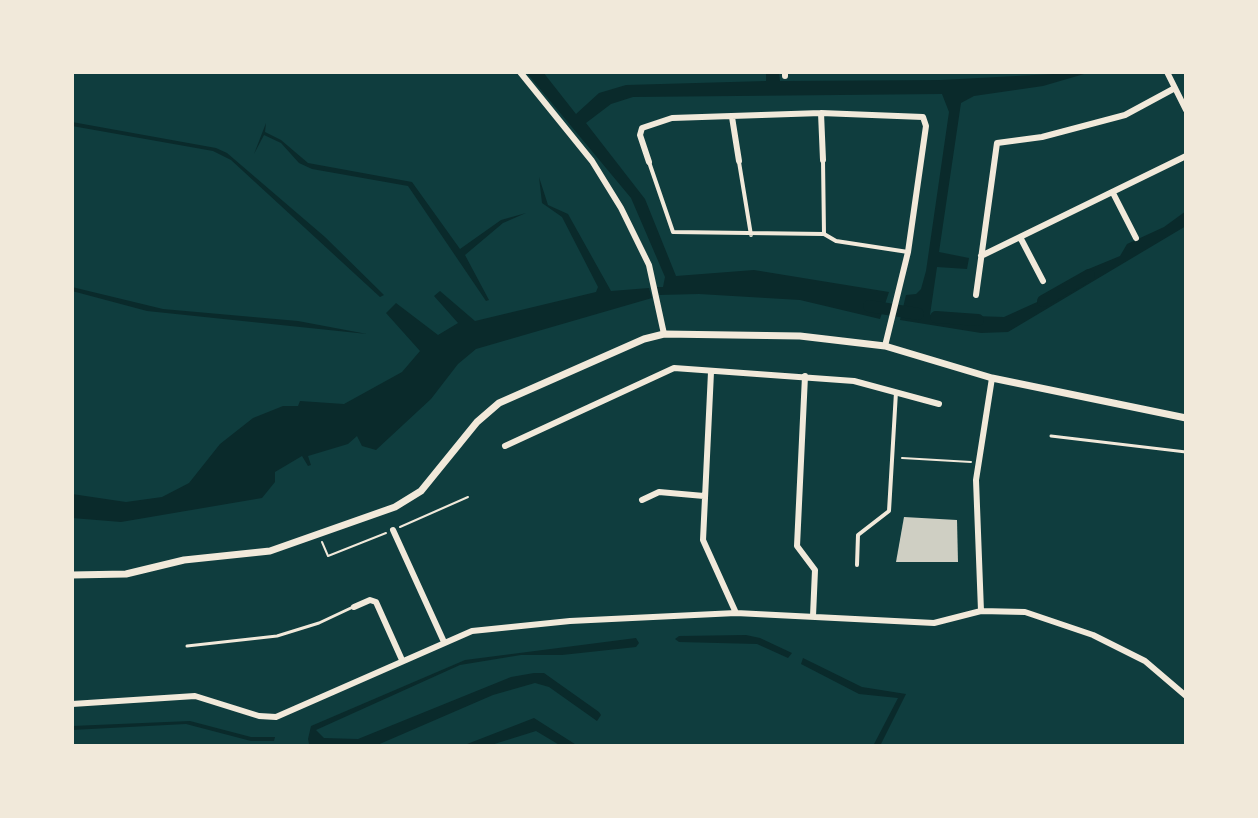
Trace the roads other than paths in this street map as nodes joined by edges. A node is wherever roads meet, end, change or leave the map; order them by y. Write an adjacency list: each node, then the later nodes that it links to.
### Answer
1 (520, 72): 20 (street)
2 (1167, 72): 3 (street)
3 (1175, 88): 4 (street); 17 (street)
4 (1186, 110)
5 (821, 113): 6 (street); 8 (street); 16 (street)
6 (732, 117): 9 (street); 10 (street)
7 (1186, 156): 11 (street)
8 (823, 160): 12 (street)
9 (739, 161): 13 (street)
10 (649, 162): 13 (street)
11 (1113, 193): 14 (street); 15 (street)
12 (824, 234): 13 (street); 16 (street)
13 (751, 235)
14 (1020, 237): 17 (street); 18 (street)
15 (1136, 238)
16 (908, 252): 21 (street)
17 (981, 256): 19 (street)
18 (1043, 281)
19 (976, 295)
20 (664, 334): 21 (street); 35 (street)
21 (885, 346): 24 (street)
22 (711, 372): 23 (street); 29 (street); 31 (street)
23 (805, 376): 25 (street); 39 (street)
24 (992, 378): 27 (street); 37 (street)
25 (896, 392): 26 (street); 34 (street)
26 (939, 404)
27 (1186, 418)
28 (1051, 436): 30 (lane)
29 (505, 446)
30 (1186, 452)
31 (704, 496): 32 (street); 38 (street)
32 (642, 500)
33 (393, 530): 40 (street)
34 (857, 565)
35 (72, 575)
36 (354, 607): 41 (lane); 42 (street)
37 (981, 611): 39 (street); 43 (street)
38 (736, 613): 39 (street); 40 (street)
39 (813, 616)
40 (444, 642): 42 (street)
41 (187, 646)
42 (402, 660): 44 (street)
43 (1186, 696)
44 (72, 704)

